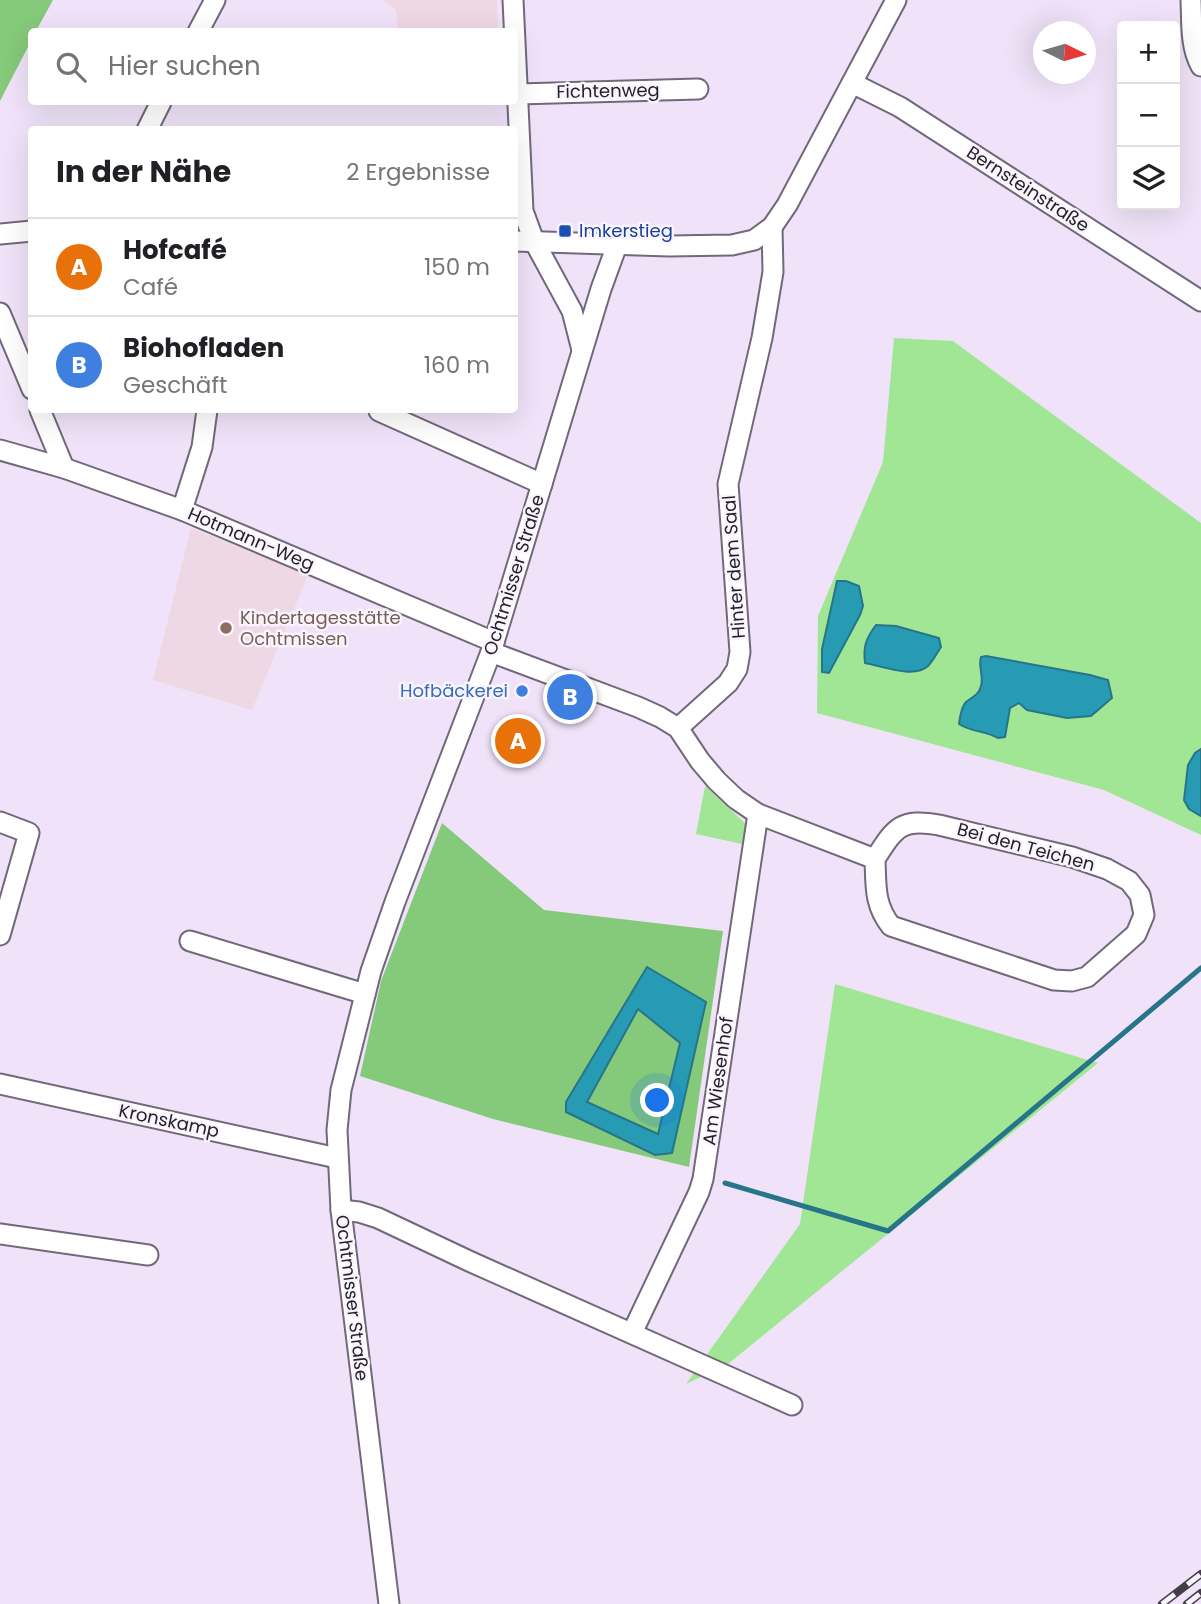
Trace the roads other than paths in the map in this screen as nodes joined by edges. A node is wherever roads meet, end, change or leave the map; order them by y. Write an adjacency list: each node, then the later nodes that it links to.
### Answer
1 (215, 0): 5 (street)
2 (513, 0): 6 (street)
3 (896, 0): 8 (street)
4 (1191, 0): 7 (street)
5 (200, 28)
6 (514, 28)
7 (1201, 66)
8 (852, 83): 13 (street); 18 (street, Bernsteinstraße)
9 (698, 89): 10 (street, Fichtenweg)
10 (518, 94): 16 (street)
11 (160, 105): 12 (street)
12 (149, 126)
13 (772, 227): 17 (street); 30 (street, Hinter dem Saal)
14 (28, 231): 15 (street)
15 (0, 234)
16 (524, 241): 17 (street); 20 (street)
17 (617, 245): 20 (street, Ochtmisser Straße)
18 (1201, 301)
19 (0, 313): 21 (street)
20 (582, 351): 27 (street, Ochtmisser Straße)
21 (28, 380)
22 (41, 413): 26 (street)
23 (208, 413): 28 (street)
24 (383, 413): 27 (street)
25 (0, 450): 26 (street, Hotmann-Weg)
26 (64, 468): 28 (street, Hotmann-Weg)
27 (541, 485): 29 (street, Ochtmisser Straße)
28 (182, 510): 29 (street, Hotmann-Weg)
29 (493, 647): 30 (street); 36 (street, Ochtmisser Straße)
30 (678, 728): 31 (street)
31 (758, 814): 33 (street); 42 (street, Am Wiesenhof)
32 (0, 822): 34 (street)
33 (875, 859): 33 (street, Bei den Teichen)
34 (0, 935)
35 (190, 941): 36 (street)
36 (365, 994): 38 (street, Ochtmisser Straße)
37 (0, 1084): 38 (street, Kronskamp)
38 (337, 1158): 39 (street, Ochtmisser Straße)
39 (341, 1210): 42 (street); 44 (street, Ochtmisser Straße)
40 (0, 1234): 41 (street)
41 (148, 1255)
42 (632, 1333): 43 (street)
43 (792, 1405)
44 (389, 1604)

